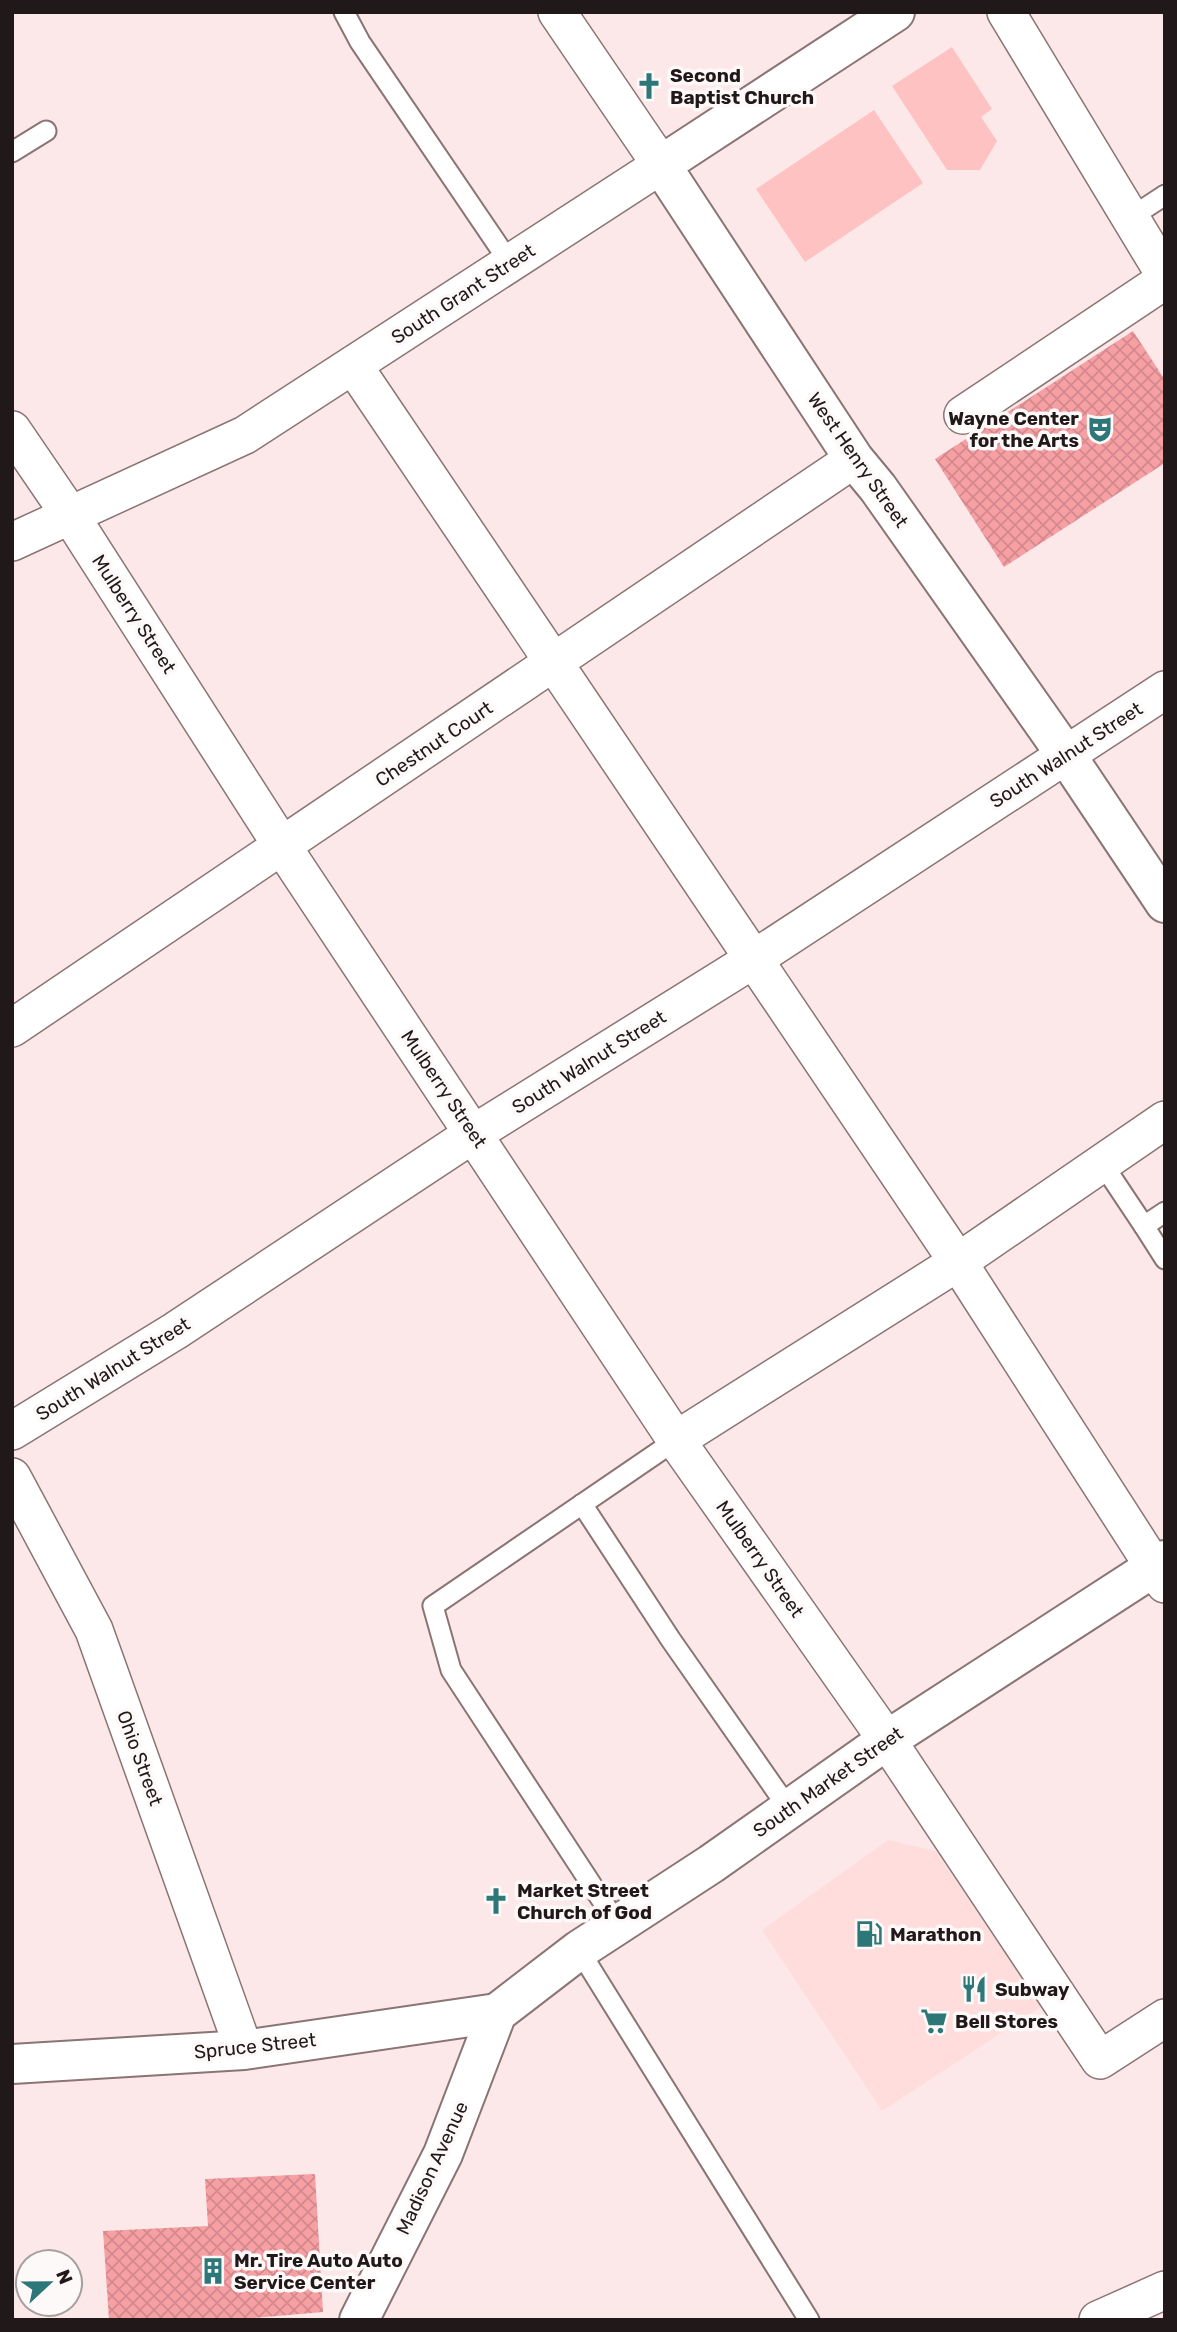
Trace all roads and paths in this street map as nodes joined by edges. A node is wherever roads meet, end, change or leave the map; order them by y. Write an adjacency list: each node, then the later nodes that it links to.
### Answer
1 (344, 12): 10 (lane)
2 (557, 12): 7 (street, West Henry Street)
3 (895, 12): 7 (main road, South Grant Street)
4 (1006, 12): 9 (street)
5 (46, 131): 6 (lane)
6 (12, 152)
7 (661, 165): 10 (street, South Grant Street); 16 (main road, West Henry Street)
8 (1165, 195): 9 (lane)
9 (1130, 218): 11 (street)
10 (510, 263): 13 (street, South Grant Street)
11 (1165, 275)
12 (1165, 280): 14 (street)
13 (353, 365): 17 (street, South Grant Street); 19 (street)
14 (962, 415)
15 (12, 430): 17 (street, Mulberry Street)
16 (854, 459): 19 (street, Chestnut Court); 21 (main road, West Henry Street)
17 (70, 514): 18 (street, South Grant Street); 22 (street, Mulberry Street)
18 (12, 542)
19 (554, 663): 22 (street, Chestnut Court); 24 (street)
20 (1165, 690): 21 (street, South Walnut Street)
21 (1066, 755): 23 (main road, West Henry Street); 24 (street, South Walnut Street)
22 (282, 846): 25 (street, Chestnut Court); 27 (street, Mulberry Street)
23 (1165, 903)
24 (754, 959): 27 (street, South Walnut Street); 32 (street)
25 (12, 1028)
26 (1165, 1120): 28 (street)
27 (473, 1134): 33 (street, South Walnut Street); 34 (street, Mulberry Street)
28 (1102, 1163): 30 (lane); 32 (street)
29 (1165, 1212): 30 (lane)
30 (1144, 1226): 31 (lane)
31 (1165, 1259)
32 (958, 1262): 34 (street); 37 (street)
33 (12, 1431)
34 (675, 1438): 36 (lane); 38 (street, Mulberry Street)
35 (12, 1477): 44 (street, Ohio Street)
36 (582, 1504): 39 (lane); 40 (lane)
37 (1161, 1570): 38 (main road, South Market Street)
38 (887, 1740): 39 (main road, South Market Street); 43 (street, Mulberry Street)
39 (789, 1809): 40 (main road, South Market Street)
40 (618, 1924): 41 (main road, South Market Street)
41 (579, 1950): 42 (main road, South Market Street); 48 (lane)
42 (497, 2013): 44 (main road, Spruce Street); 47 (main road, Madison Avenue)
43 (1165, 2018)
44 (244, 2050): 45 (main road, Spruce Street)
45 (12, 2064)
46 (1165, 2290): 49 (street)
47 (359, 2320)
48 (809, 2320)
49 (1098, 2320)

